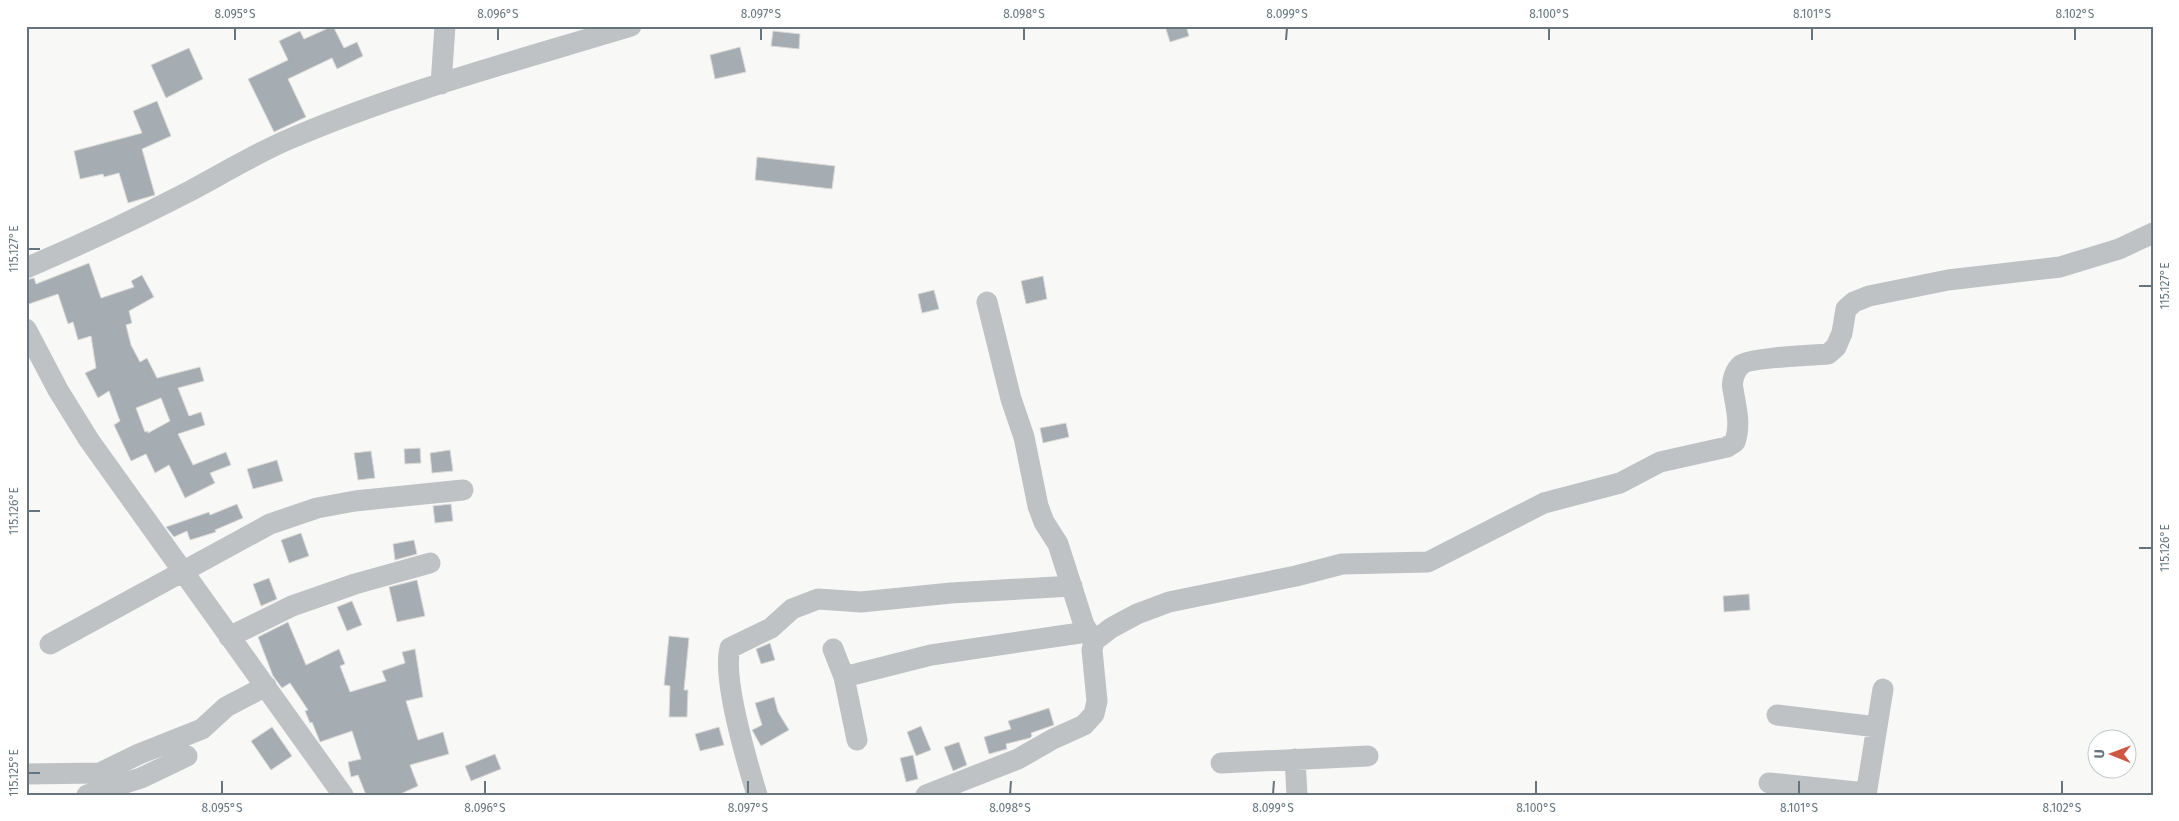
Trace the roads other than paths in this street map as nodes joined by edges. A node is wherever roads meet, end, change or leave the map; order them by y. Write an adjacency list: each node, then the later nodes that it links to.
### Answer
1 (445, 26): 3 (street)
2 (631, 26): 3 (street)
3 (441, 84): 5 (street)
4 (2153, 233): 12 (street)
5 (26, 268)
6 (987, 302): 11 (street)
7 (26, 329): 10 (street)
8 (463, 490): 10 (street)
9 (430, 563): 13 (street)
10 (183, 572): 13 (street); 14 (street)
11 (1072, 586): 12 (street); 33 (street)
12 (1090, 636): 16 (street); 34 (street)
13 (230, 637): 17 (street)
14 (50, 644)
15 (833, 649): 16 (street)
16 (844, 676): 21 (street)
17 (266, 686): 22 (street); 32 (street)
18 (1882, 689): 20 (street)
19 (1777, 715): 20 (street)
20 (1877, 727): 30 (street)
21 (857, 740)
22 (139, 754): 27 (street); 29 (street)
23 (187, 756): 29 (street)
24 (1368, 756): 25 (street)
25 (1296, 758): 26 (street); 35 (street)
26 (1221, 763)
27 (26, 774)
28 (1769, 783): 30 (street)
29 (143, 786): 31 (street)
30 (1866, 794)
31 (87, 795)
32 (343, 795)
33 (757, 795)
34 (926, 795)
35 (1298, 795)

